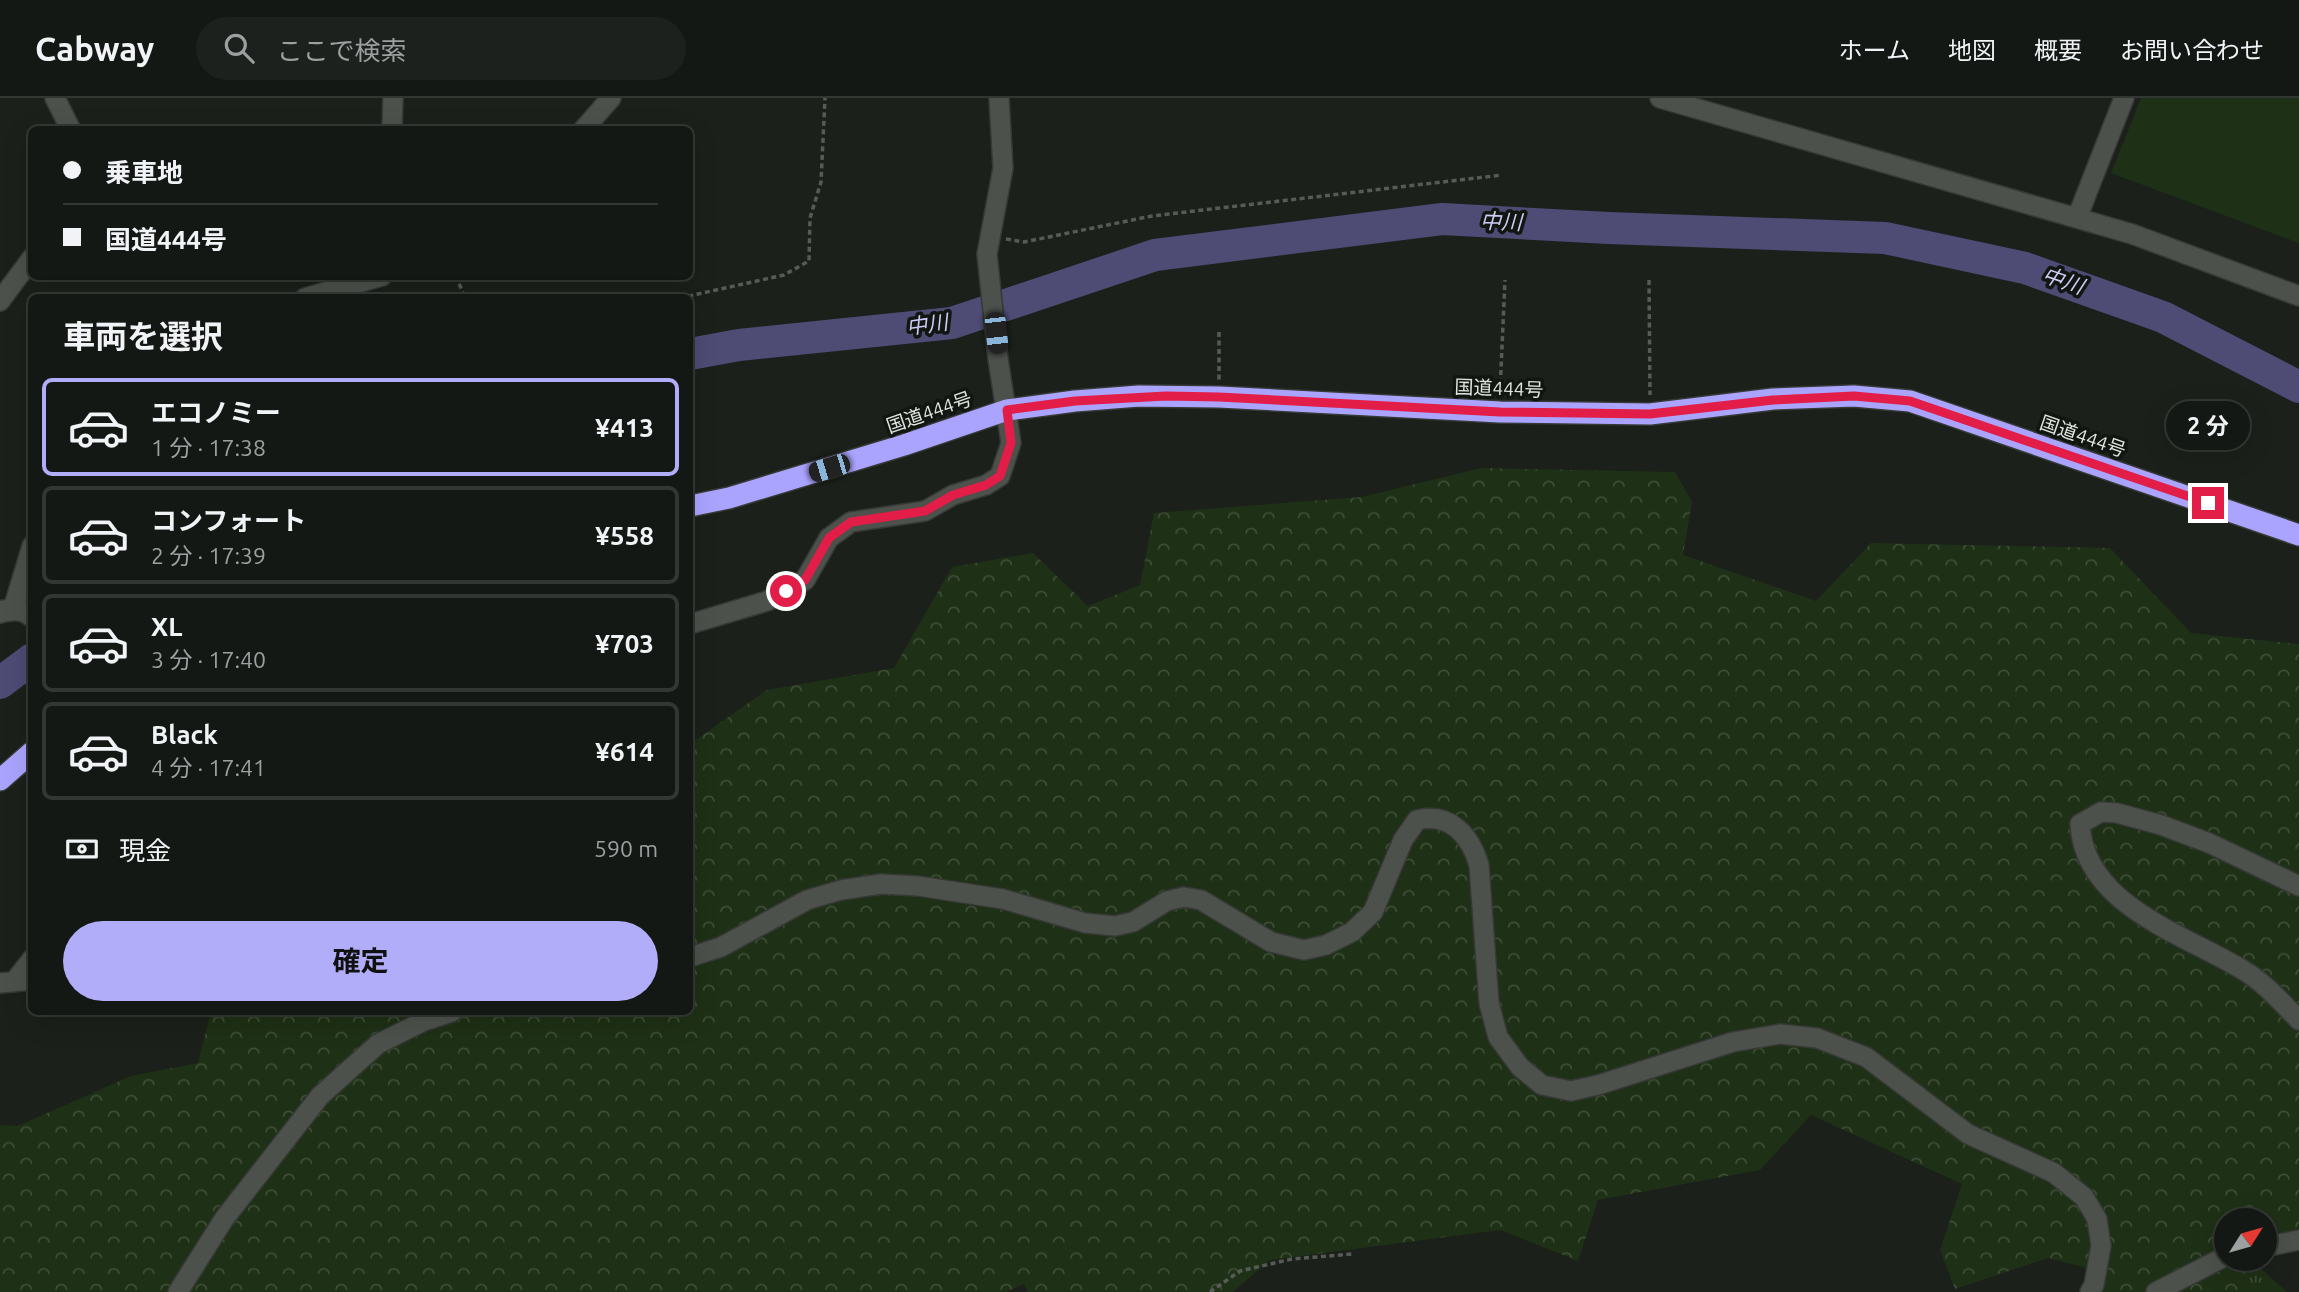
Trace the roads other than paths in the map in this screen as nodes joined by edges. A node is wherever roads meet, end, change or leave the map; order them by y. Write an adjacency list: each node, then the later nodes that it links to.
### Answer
1 (55, 98): 7 (street)
2 (393, 98): 8 (street)
3 (611, 98): 9 (street)
4 (999, 98): 16 (street)
5 (1660, 98): 10 (street)
6 (2124, 98): 10 (street)
7 (69, 126)
8 (392, 126)
9 (586, 126)
10 (2077, 218): 14 (street)
11 (28, 263): 15 (street)
12 (368, 280): 13 (street)
13 (319, 294)
14 (2299, 296)
15 (0, 301)
16 (1007, 410): 17 (highway, 国道444号); 18 (highway, 国道444号); 21 (street)
17 (693, 505)
18 (2299, 535)
19 (28, 564): 20 (street)
20 (17, 612)
21 (693, 623)
22 (28, 756): 23 (highway)
23 (0, 780)
24 (2299, 886): 29 (street)
25 (693, 956): 34 (street)
26 (28, 964): 27 (street)
27 (15, 982)
28 (443, 1015): 33 (street)
29 (2299, 1020)
30 (2299, 1240): 31 (street)
31 (2277, 1244)
32 (2214, 1262): 35 (street)
33 (178, 1292)
34 (2090, 1292)
35 (2156, 1292)

